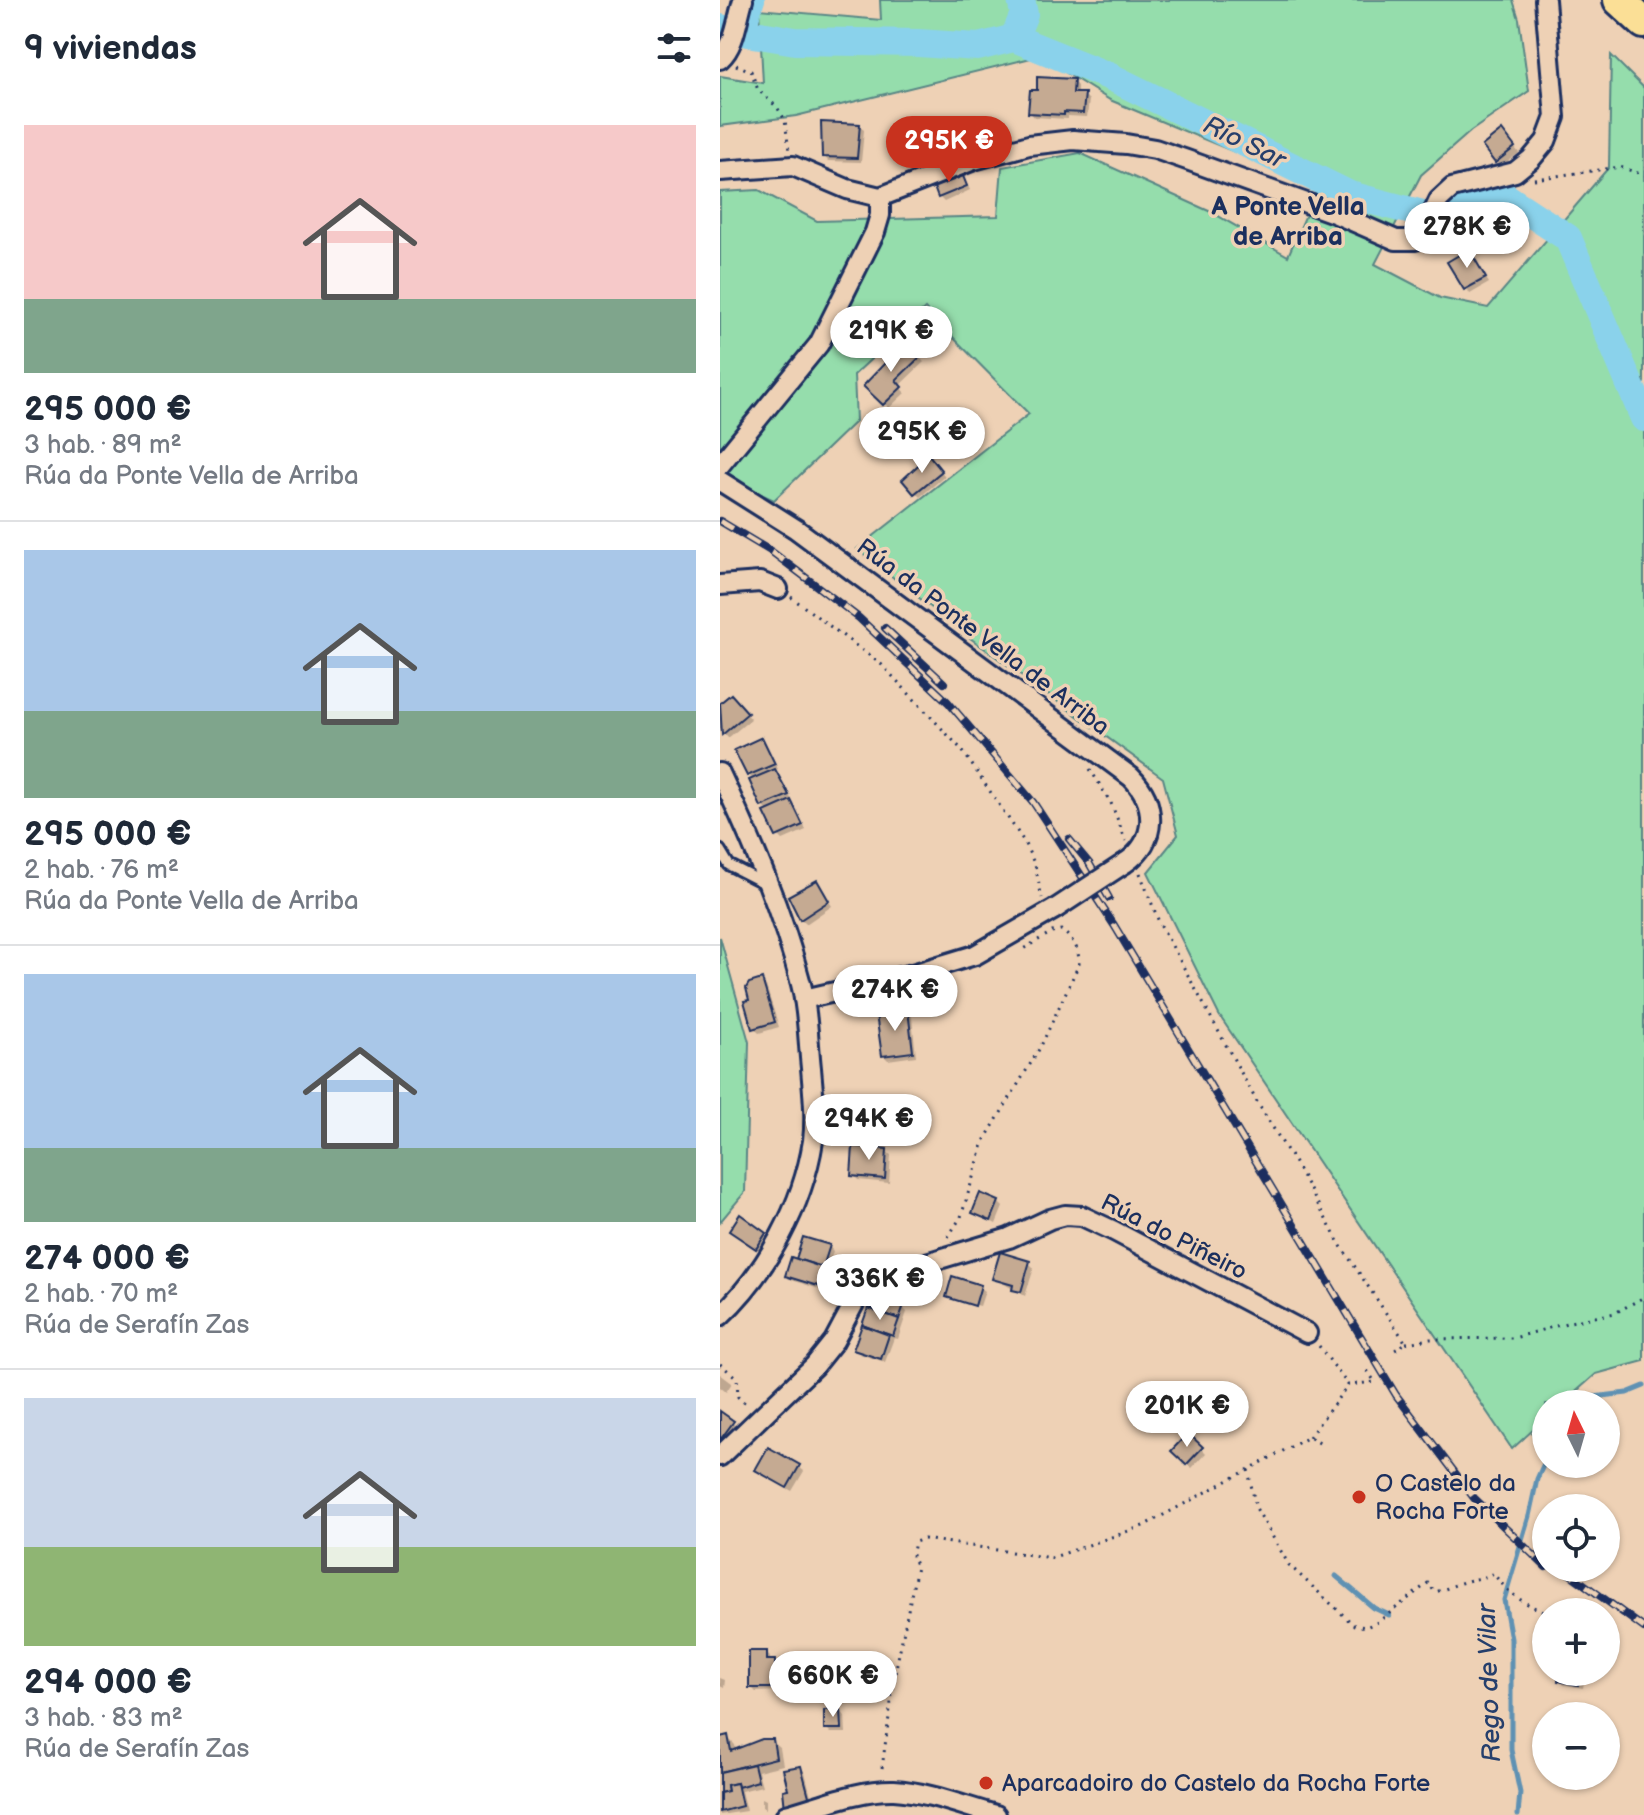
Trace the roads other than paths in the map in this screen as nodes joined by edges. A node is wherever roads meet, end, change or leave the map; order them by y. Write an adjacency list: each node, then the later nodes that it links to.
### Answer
1 (743, 0): 5 (street)
2 (1545, 0): 7 (street)
3 (1619, 0): 4 (main road)
4 (1644, 23)
5 (724, 54)
6 (720, 171): 7 (street)
7 (880, 197): 8 (street)
8 (720, 465)
9 (720, 481): 15 (street, Rúa da Ponte Vella de Arriba, bridge)
10 (720, 585): 11 (street)
11 (778, 589)
12 (720, 773): 14 (street)
13 (720, 850): 14 (lane)
14 (768, 885): 15 (street)
15 (804, 999): 16 (street)
16 (720, 1316)
17 (1307, 1333): 18 (street, Rúa do Piñeiro)
18 (720, 1456)
19 (806, 1812): 20 (street); 21 (street)
20 (786, 1815)
21 (996, 1815)

